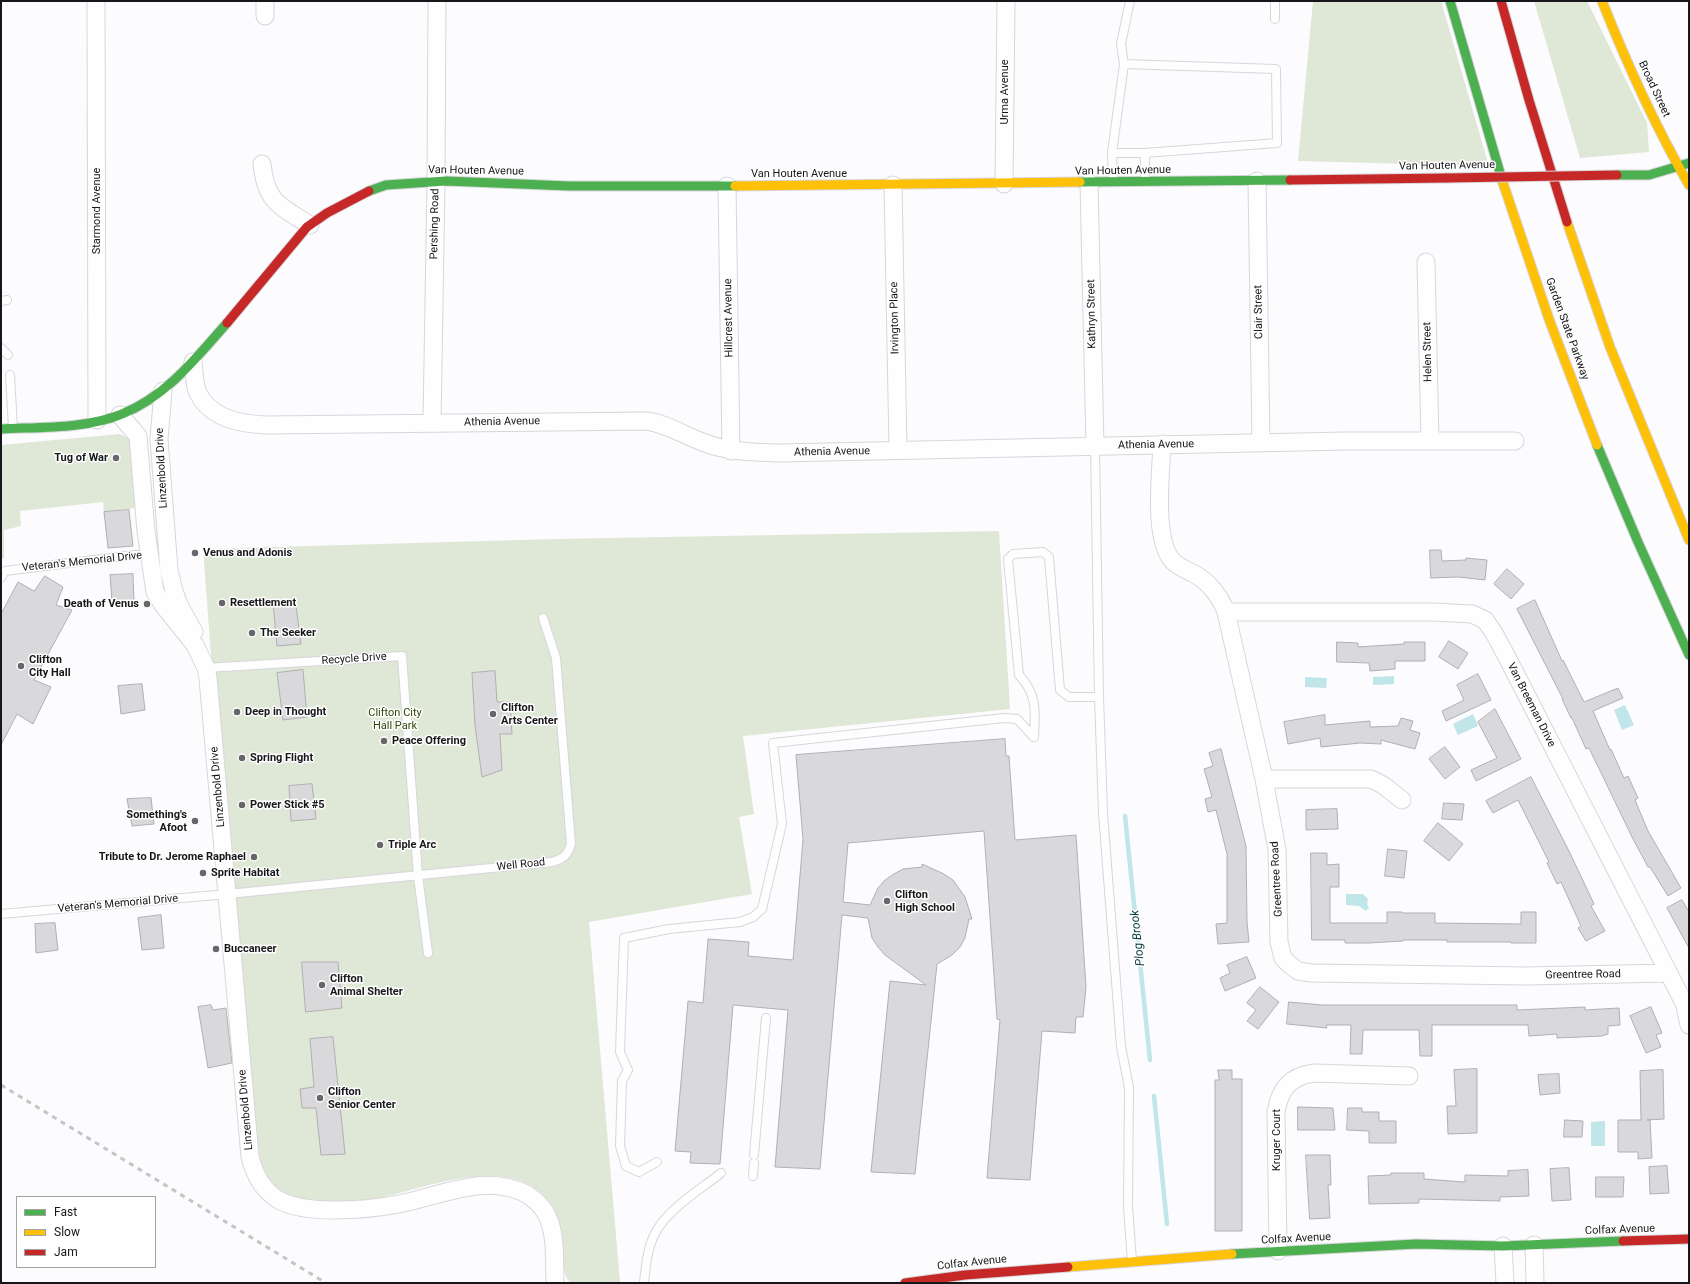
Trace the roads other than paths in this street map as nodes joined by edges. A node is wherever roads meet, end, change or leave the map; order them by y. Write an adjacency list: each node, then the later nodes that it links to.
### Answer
1 (96, 1): 33 (street, Starmond Avenue)
2 (437, 1): 17 (street, Pershing Road)
3 (1006, 1): 21 (street, Urma Avenue)
4 (1130, 1): 10 (lane)
5 (1275, 1): 9 (lane)
6 (1450, 1): 50 (main road, Garden State Parkway)
7 (1501, 1): 44 (main road)
8 (1602, 1): 15 (main road, Broad Street)
9 (1275, 19)
10 (1124, 64): 11 (lane); 12 (lane)
11 (1112, 153): 12 (lane); 20 (lane)
12 (1145, 153): 18 (lane)
13 (262, 164): 25 (street)
14 (1689, 164): 15 (main road, Van Houten Avenue)
15 (1678, 167): 16 (main road, Van Houten Avenue, bridge); 22 (main road, Broad Street)
16 (1257, 181): 18 (main road, Van Houten Avenue); 39 (street, Clair Street)
17 (436, 182): 24 (main road, Van Houten Avenue); 25 (main road, Van Houten Avenue); 34 (street, Pershing Road)
18 (1145, 182): 20 (main road, Van Houten Avenue)
19 (1089, 183): 20 (main road, Van Houten Avenue); 21 (main road, Van Houten Avenue); 41 (street, Kathryn Street)
20 (1113, 183)
21 (1004, 184): 23 (main road, Van Houten Avenue)
22 (1689, 184)
23 (893, 185): 24 (main road, Van Houten Avenue); 42 (street, Irvington Place)
24 (727, 186): 43 (street, Hillcrest Avenue)
25 (310, 225): 29 (main road, Van Houten Avenue)
26 (1426, 262): 37 (street, Helen Street)
27 (1, 348): 28 (lane)
28 (8, 355)
29 (193, 362): 31 (main road, Van Houten Avenue); 34 (street, Athenia Avenue)
30 (10, 375): 35 (lane)
31 (163, 390): 32 (main road, Van Houten Avenue); 46 (street, Linzenbold Drive)
32 (120, 415): 33 (main road, Van Houten Avenue); 45 (street, Linzenbold Drive)
33 (97, 420): 35 (main road, Van Houten Avenue)
34 (432, 423): 43 (street, Athenia Avenue)
35 (13, 428): 36 (main road, Van Houten Avenue)
36 (1, 429)
37 (1430, 441): 38 (street, Athenia Avenue); 39 (street, Athenia Avenue)
38 (1515, 441)
39 (1261, 443): 40 (street, Athenia Avenue)
40 (1162, 444): 41 (street, Athenia Avenue); 48 (street, Greentree Road)
41 (1095, 446): 42 (street, Athenia Avenue); 52 (lane)
42 (898, 450): 43 (street, Athenia Avenue)
43 (731, 451)
44 (1689, 540)
45 (150, 555): 46 (lane, Veteran's Memorial Drive); 47 (lane, Veteran's Memorial Drive); 51 (street, Linzenbold Drive)
46 (168, 555): 51 (street, Linzenbold Drive)
47 (1, 578)
48 (1226, 612): 53 (street, Greentree Road); 59 (street, Van Breeman Drive)
49 (543, 618): 55 (lane, Well Road)
50 (1689, 655)
51 (204, 663): 55 (lane, Recycle Drive); 56 (street, Linzenbold Drive)
52 (1099, 697): 63 (lane); 70 (lane)
53 (1264, 779): 54 (street); 59 (street, Greentree Road)
54 (1402, 800)
55 (418, 876): 56 (lane, Well Road); 58 (lane)
56 (231, 893): 57 (lane, Veteran's Memorial Drive); 72 (street, Linzenbold Drive)
57 (1, 914)
58 (428, 952)
59 (1668, 973): 61 (street, Van Breeman Drive)
60 (766, 1018): 65 (lane)
61 (1689, 1025)
62 (1409, 1076): 69 (street, Kruger Court)
63 (658, 1162)
64 (721, 1174): 73 (lane)
65 (753, 1176)
66 (1689, 1239): 67 (main road, Colfax Avenue)
67 (1534, 1245): 68 (main road, Colfax Avenue); 76 (street)
68 (1503, 1246): 69 (main road, Colfax Avenue); 75 (street)
69 (1278, 1251): 70 (main road, Colfax Avenue)
70 (1132, 1262): 71 (main road, Colfax Avenue)
71 (966, 1279): 74 (main road, Colfax Avenue)
72 (555, 1283)
73 (644, 1283)
74 (905, 1283)
75 (1505, 1283)
76 (1535, 1283)

